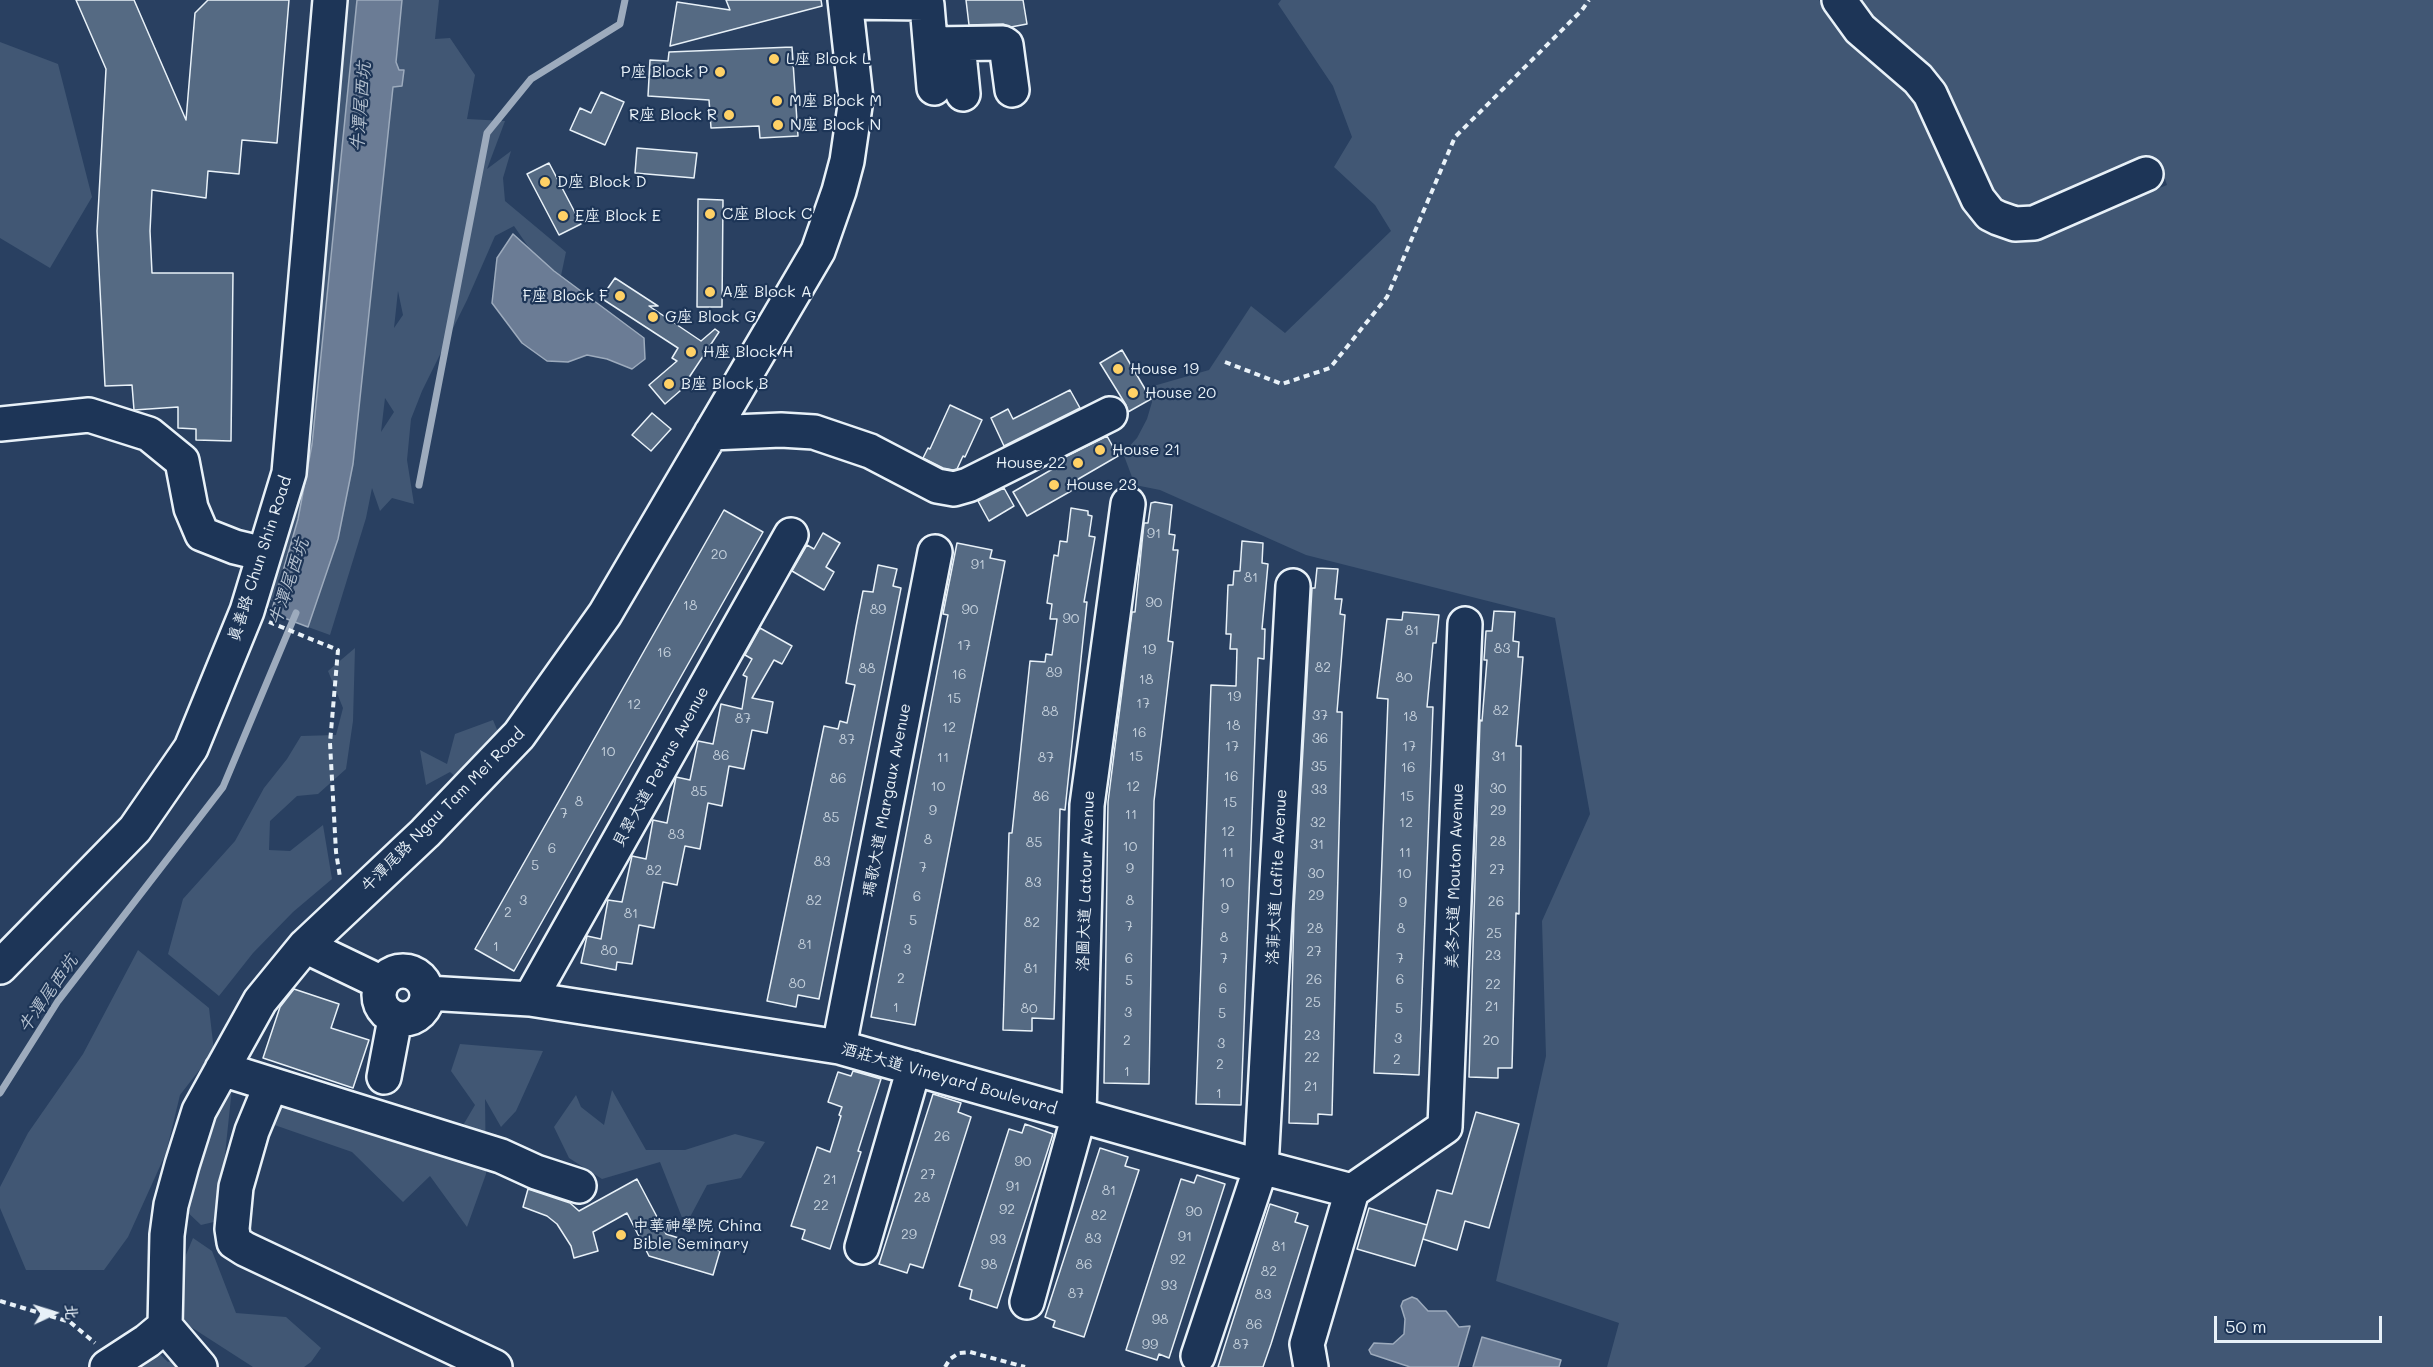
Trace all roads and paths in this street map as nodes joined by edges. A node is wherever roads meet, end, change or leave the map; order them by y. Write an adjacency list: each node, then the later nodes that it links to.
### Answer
1 (330, 0): 16 (street, 真善路 Chun Shin Road)
2 (1589, 0): 9 (path)
3 (1839, 0): 8 (street)
4 (845, 1): 5 (street); 12 (street, 牛潭尾路 Ngau Tam Mei Road)
5 (944, 44): 6 (street); 7 (street)
6 (1012, 90)
7 (948, 91)
8 (2146, 174)
9 (1226, 362)
10 (1110, 414): 12 (street)
11 (0, 424): 16 (street)
12 (711, 434): 20 (street, 牛潭尾路 Ngau Tam Mei Road)
13 (1128, 504): 32 (street, 洛圖大道 Latour Avenue)
14 (791, 535): 25 (street, 貝翠大道 Petrus Avenue)
15 (935, 552): 27 (street, 瑪歌大道 Margaux Avenue)
16 (264, 554): 18 (street, 真善路 Chun Shin Road)
17 (1293, 586): 33 (street, 洛菲大道 Lafite Avenue)
18 (246, 614): 20 (path); 22 (street, 真善路 Chun Shin Road)
19 (1465, 624): 35 (street, 美冬大道 Mouton Avenue)
20 (352, 902): 21 (street, 牛潭尾路 Ngau Tam Mei Road)
21 (305, 946): 23 (street); 29 (street, 牛潭尾路 Ngau Tam Mei Road)
22 (0, 967)
23 (382, 983): 24 (street); 26 (street)
24 (427, 993): 25 (street, 酒莊大道 Vineyard Boulevard); 26 (street)
25 (530, 999): 27 (street, 酒莊大道 Vineyard Boulevard)
26 (395, 1019): 30 (street)
27 (839, 1047): 28 (street, 酒莊大道 Vineyard Boulevard)
28 (914, 1068): 32 (street, 酒莊大道 Vineyard Boulevard); 36 (street)
29 (222, 1069): 31 (street); 39 (street, 牛潭尾路 Ngau Tam Mei Road)
30 (384, 1077)
31 (271, 1085): 34 (street); 43 (street)
32 (1079, 1116): 33 (street, 酒莊大道 Vineyard Boulevard); 38 (street, 洛圖大道 Latour Avenue)
33 (1261, 1167): 35 (street, 酒莊大道 Vineyard Boulevard); 40 (street, 洛菲大道 Lafite Avenue)
34 (579, 1186)
35 (1352, 1191): 46 (street)
36 (862, 1247)
37 (0, 1301): 41 (path)
38 (1027, 1302)
39 (165, 1326): 41 (street); 42 (street)
40 (1198, 1356)
41 (112, 1364)
42 (200, 1367)
43 (495, 1367)
44 (945, 1367): 45 (path)
45 (1025, 1367)
46 (1311, 1367)

